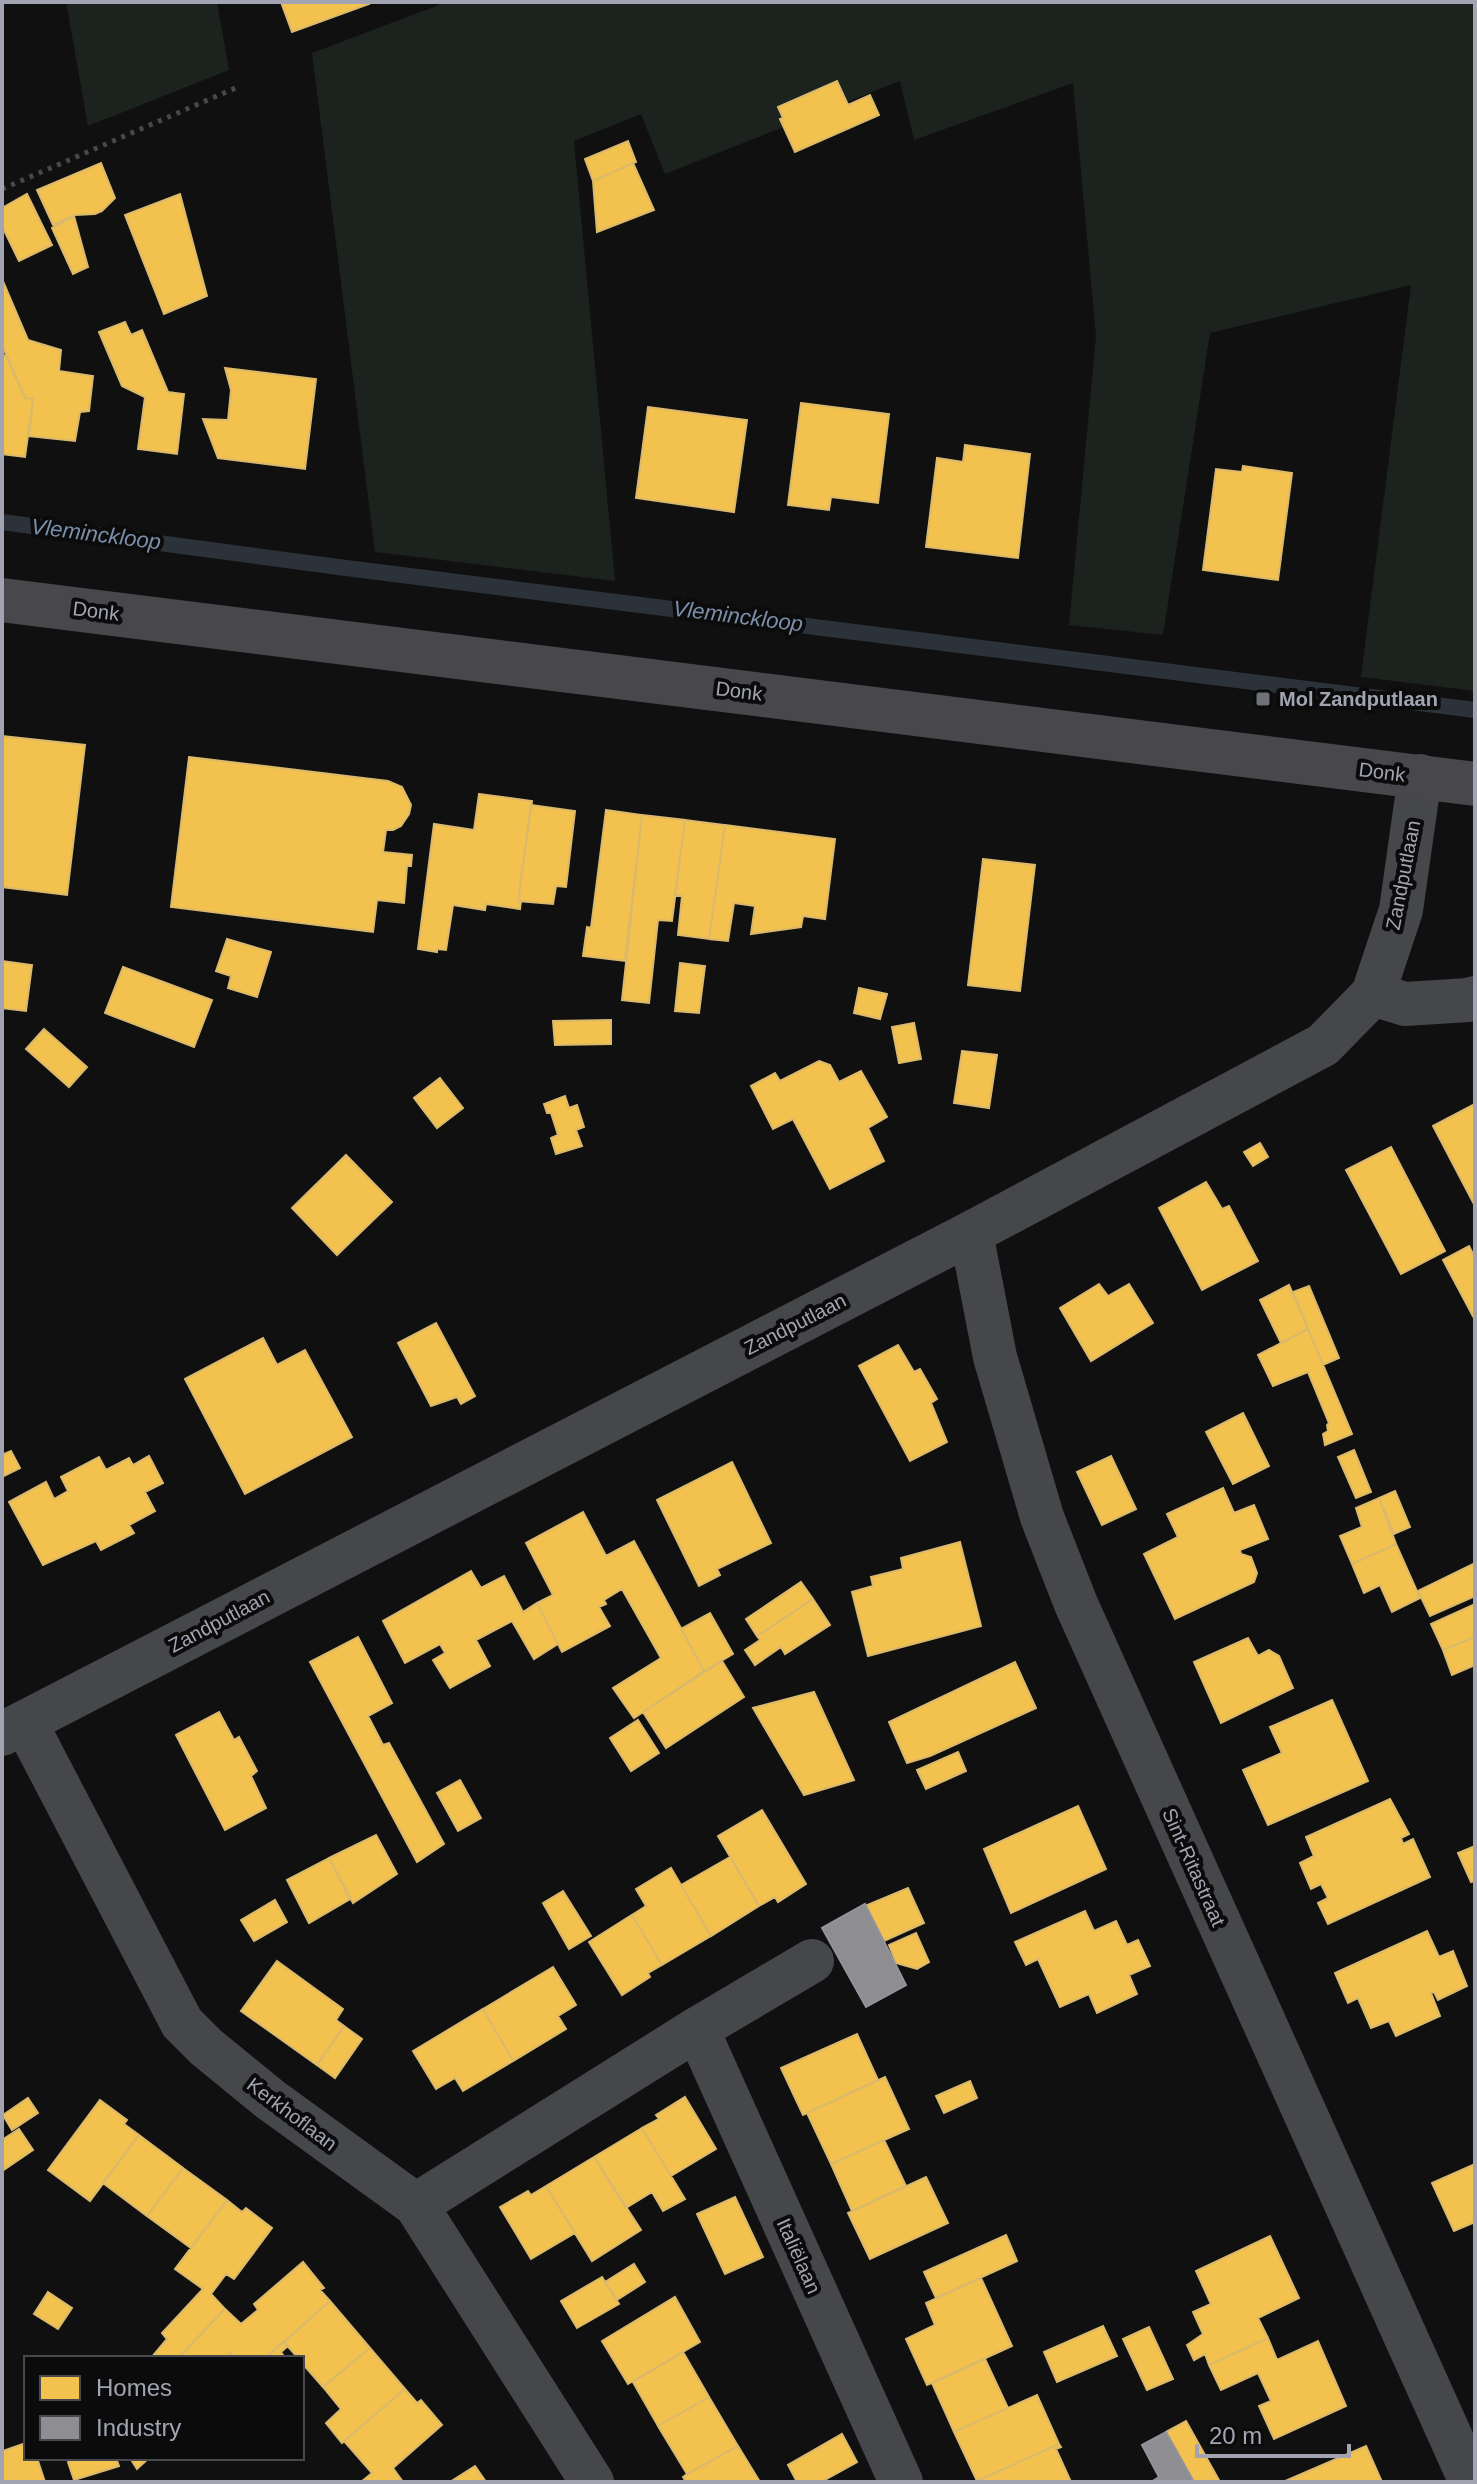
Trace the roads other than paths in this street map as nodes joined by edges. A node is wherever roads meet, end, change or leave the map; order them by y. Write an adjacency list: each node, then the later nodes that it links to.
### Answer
1 (2, 600): 2 (main road, Donk)
2 (1420, 776): 3 (main road, Donk); 4 (street, Zandputlaan)
3 (1475, 784)
4 (1373, 994): 5 (street); 6 (street, Zandputlaan)
5 (1475, 998)
6 (971, 1233): 7 (street, Zandputlaan); 13 (street, Sint-Ritastraat)
7 (13, 1728): 10 (street, Kerkhoflaan)
8 (812, 1961): 9 (street)
9 (697, 2029): 10 (street); 12 (street, Italiëlaan)
10 (416, 2205): 11 (street, Kerkhoflaan)
11 (592, 2482)
12 (901, 2482)
13 (1471, 2482)

